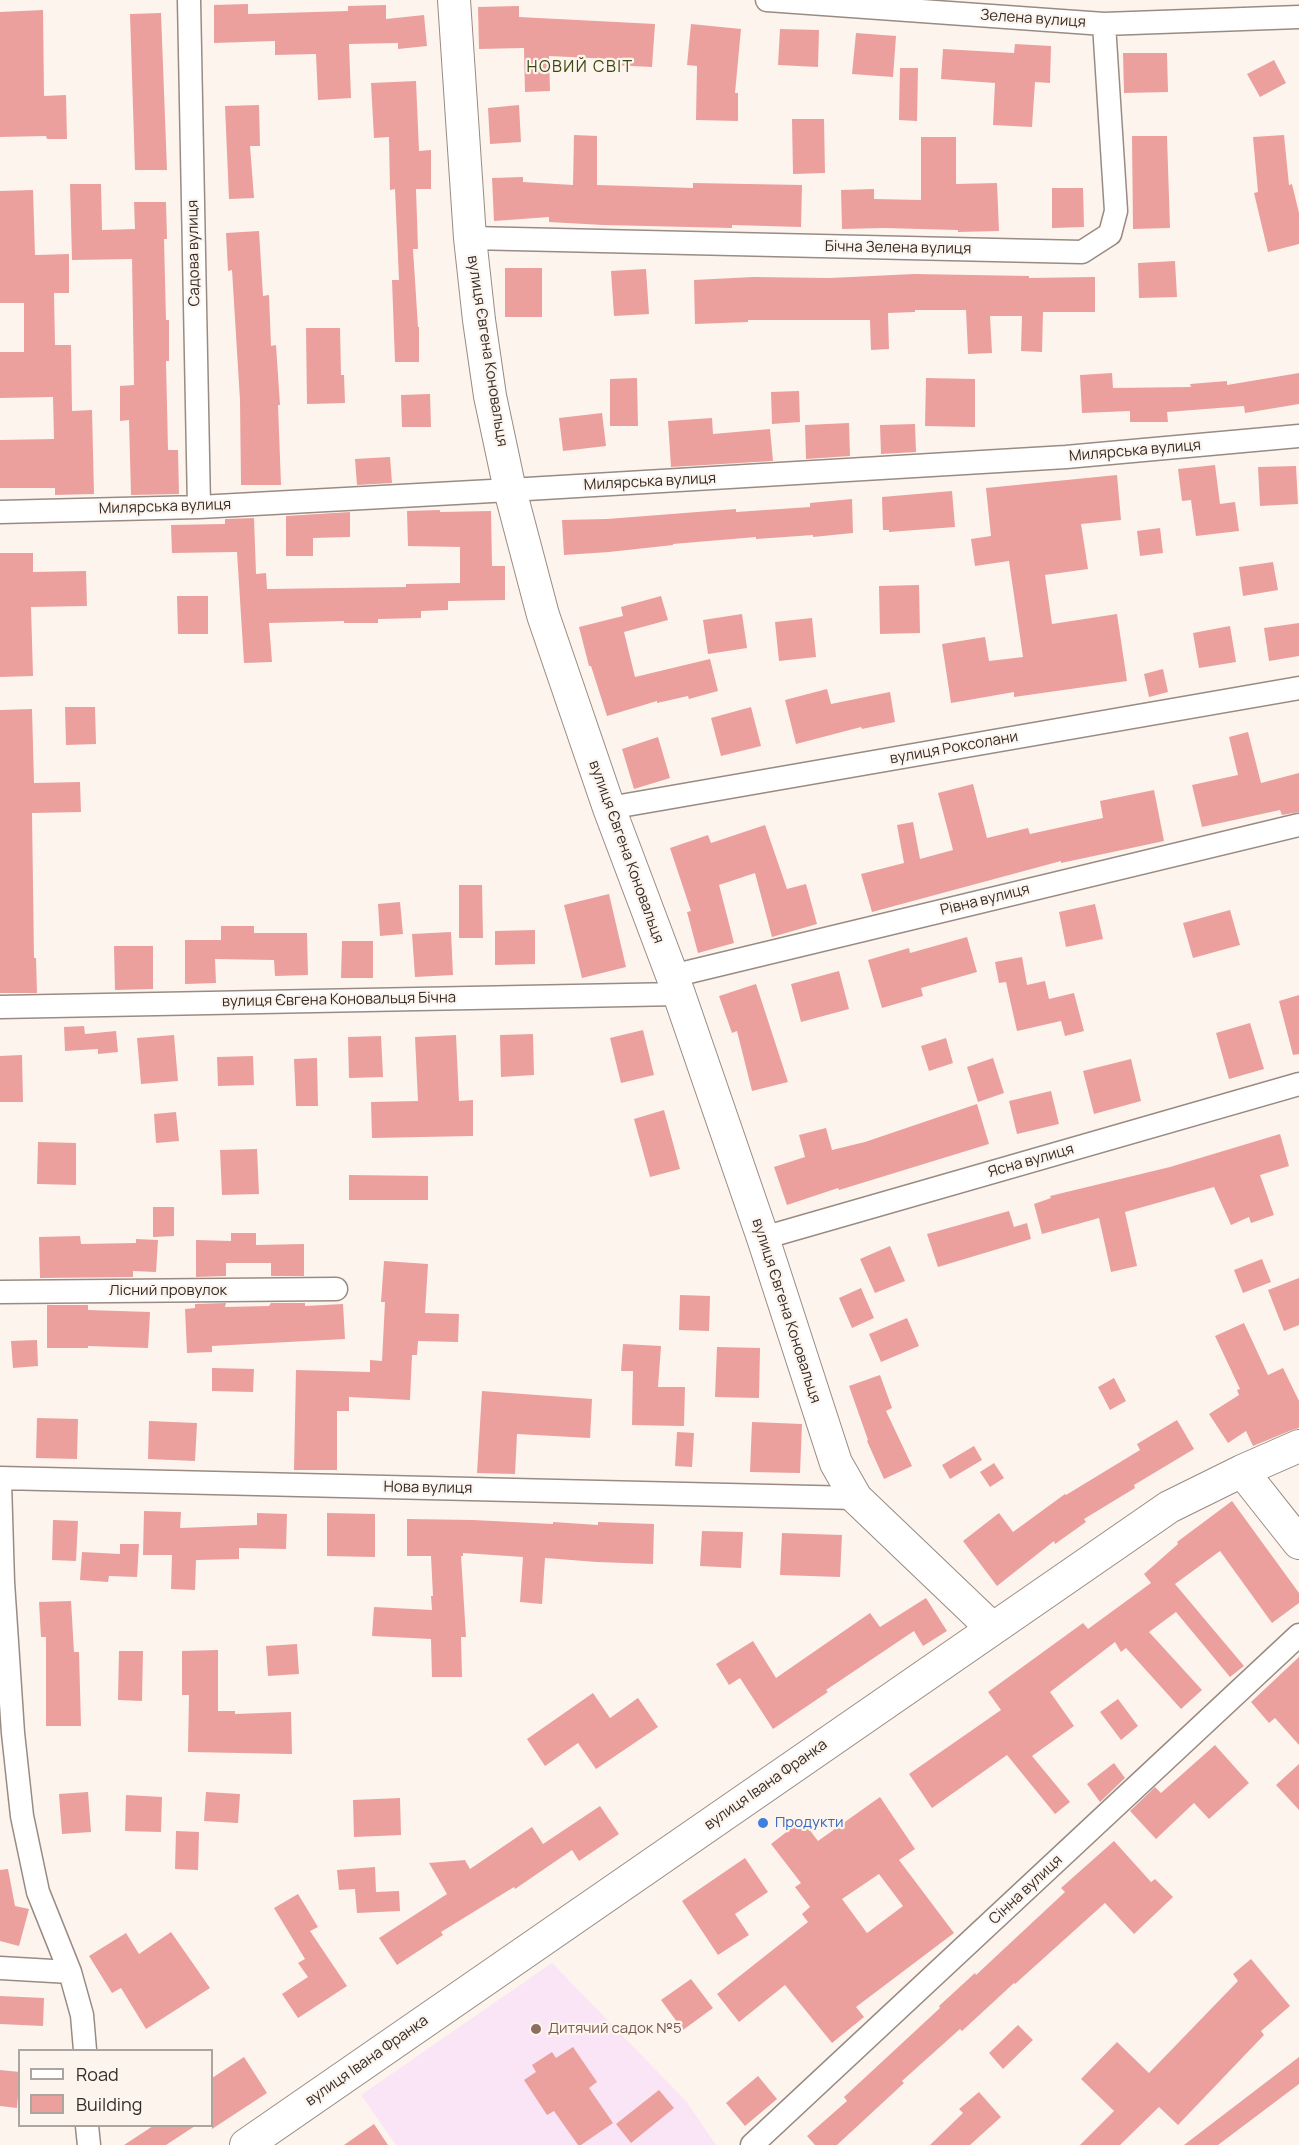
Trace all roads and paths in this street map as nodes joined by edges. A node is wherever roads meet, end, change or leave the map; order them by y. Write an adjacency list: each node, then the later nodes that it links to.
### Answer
1 (189, 0): 9 (street, Садова вулиця)
2 (454, 0): 6 (street, вулиця Євгена Коновальця)
3 (767, 0): 5 (street, Зелена вулиця)
4 (1299, 17): 5 (street, Зелена вулиця)
5 (1104, 24): 6 (street, Бічна Зелена вулиця)
6 (470, 238): 8 (street, вулиця Євгена Коновальця)
7 (1299, 436): 8 (street, Милярська вулиця)
8 (510, 490): 9 (street, Милярська вулиця); 12 (street, вулиця Євгена Коновальця)
9 (199, 507): 10 (street, Милярська вулиця)
10 (0, 512)
11 (1299, 688): 12 (street, вулиця Роксолани)
12 (609, 808): 14 (street, вулиця Євгена Коновальця)
13 (1299, 825): 14 (street, Рівна вулиця)
14 (675, 985): 15 (street, вулиця Євгена Коновальця Бічна); 17 (street, вулиця Євгена Коновальця)
15 (0, 1007)
16 (1299, 1084): 17 (street, Ясна вулиця)
17 (763, 1238): 23 (street, вулиця Євгена Коновальця)
18 (336, 1289): 19 (street, Лісний провулок)
19 (0, 1292)
20 (1299, 1446): 21 (street, вулиця Івана Франка)
21 (1242, 1471): 24 (street); 26 (street, вулиця Івана Франка)
22 (0, 1480): 23 (street, Нова вулиця); 25 (street)
23 (856, 1498): 26 (street, вулиця Євгена Коновальця)
24 (1299, 1543)
25 (2, 1582): 28 (street)
26 (992, 1628): 34 (street, вулиця Івана Франка)
27 (1299, 1635): 35 (street, Сінна вулиця)
28 (7, 1733): 30 (street)
29 (0, 1968): 30 (street)
30 (70, 1972): 31 (street)
31 (85, 2049)
32 (87, 2127): 33 (street)
33 (89, 2145)
34 (246, 2145)
35 (752, 2145)

